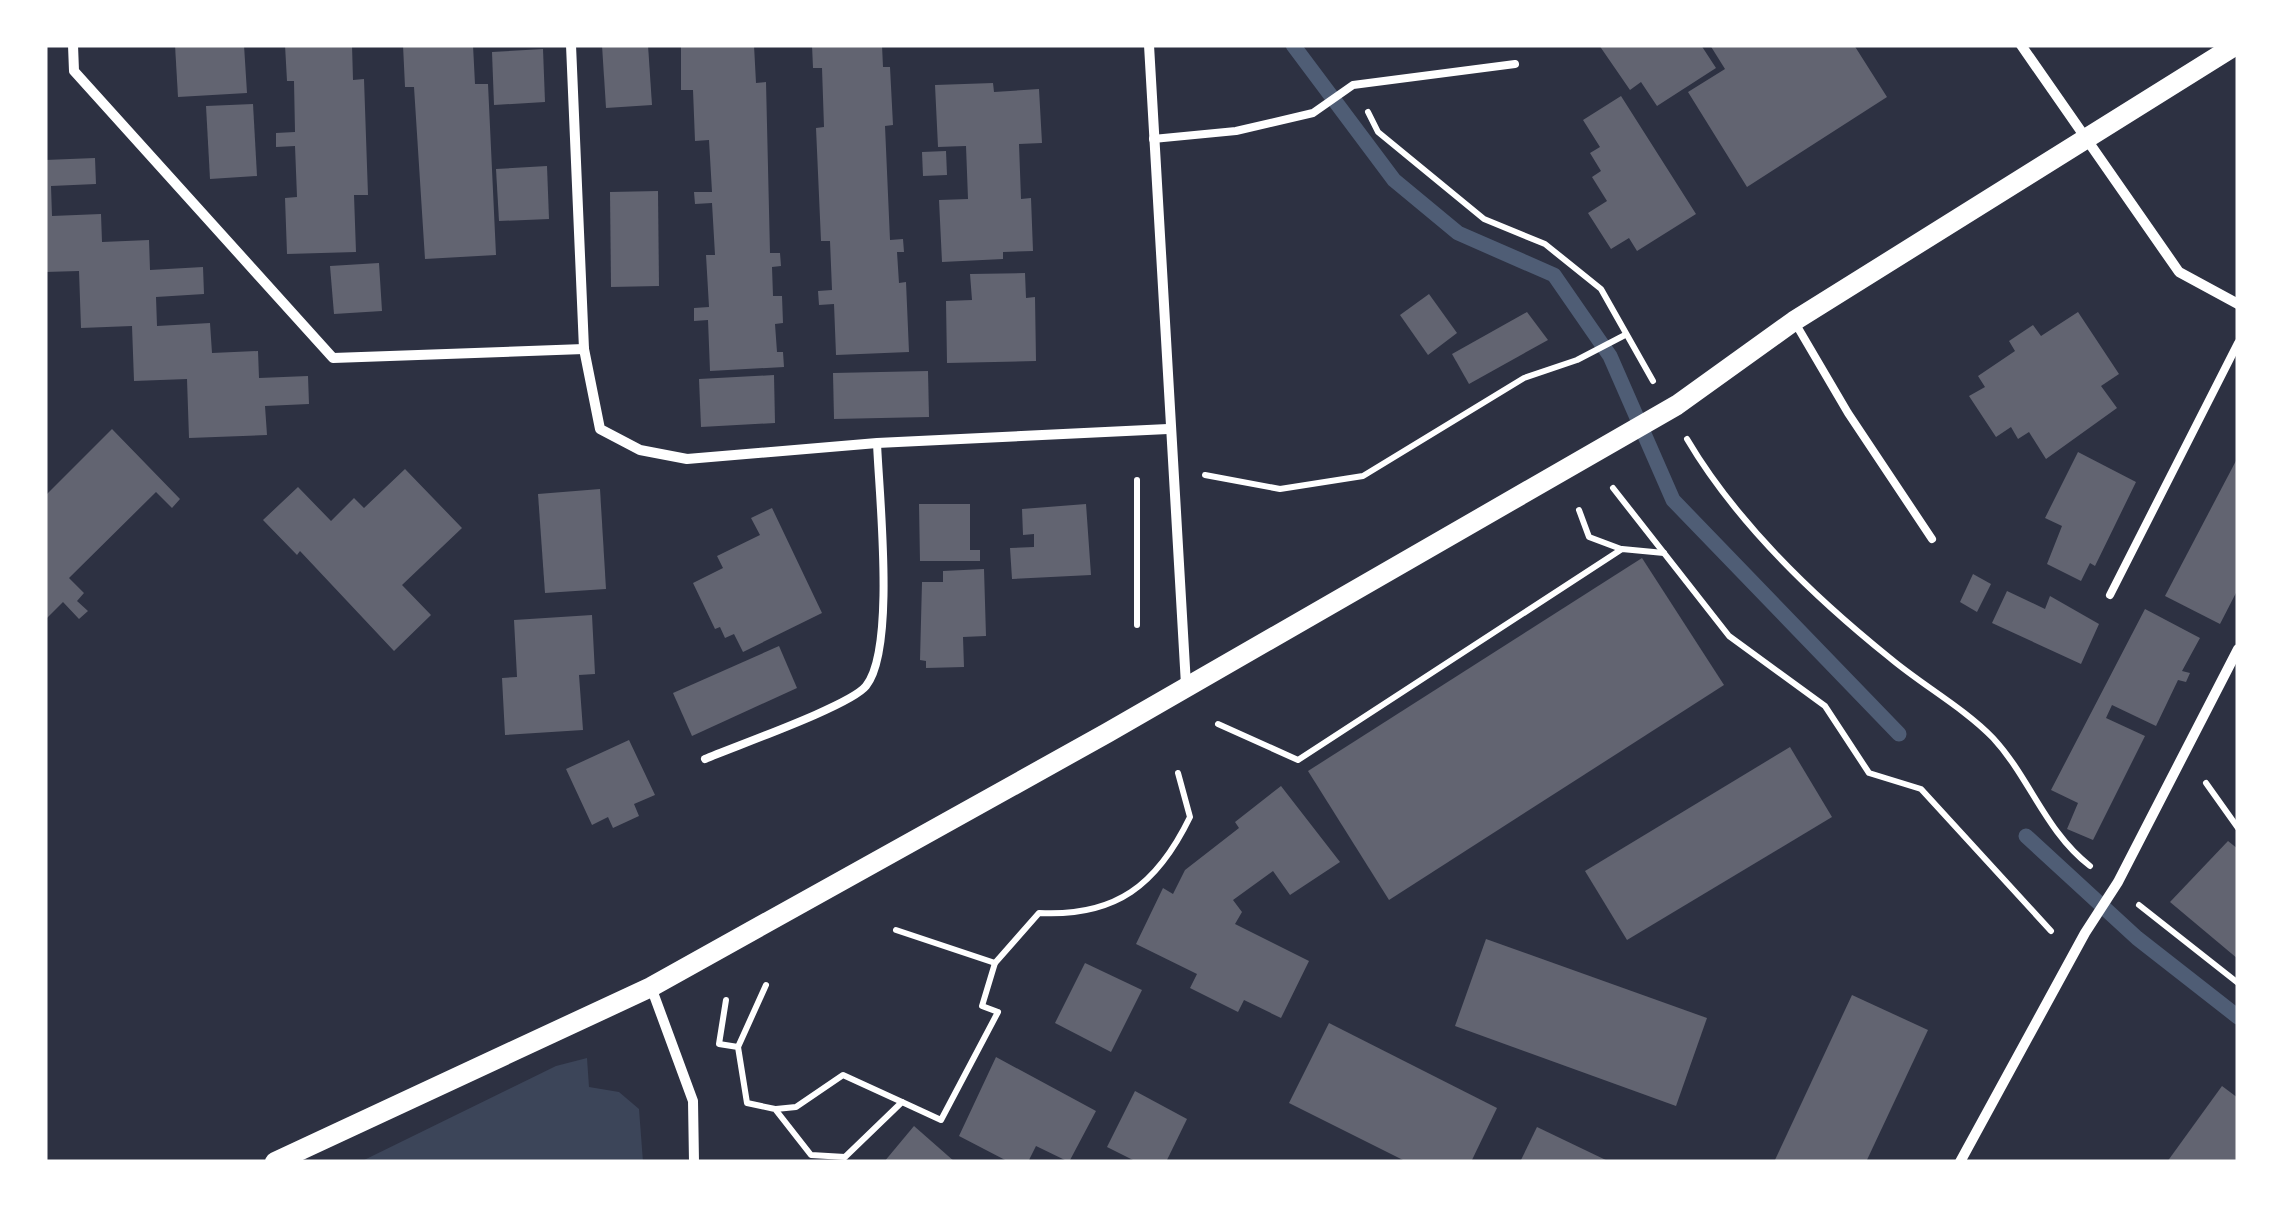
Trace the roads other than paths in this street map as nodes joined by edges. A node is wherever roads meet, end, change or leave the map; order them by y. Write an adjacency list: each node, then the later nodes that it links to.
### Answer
1 (73, 45): 12 (street)
2 (571, 45): 12 (street)
3 (1149, 45): 7 (street)
4 (2021, 45): 8 (street)
5 (2236, 45): 8 (main road)
6 (1515, 64): 7 (lane)
7 (1153, 139): 13 (street)
8 (2086, 139): 9 (street); 10 (main road)
9 (2238, 304)
10 (1794, 322): 15 (lane); 18 (main road)
11 (2238, 343): 16 (lane)
12 (584, 349): 14 (street)
13 (1168, 428): 14 (street); 18 (street)
14 (877, 443): 19 (lane)
15 (1932, 538)
16 (2110, 595)
17 (2238, 649): 23 (street)
18 (1186, 685): 20 (main road)
19 (705, 759)
20 (651, 987): 21 (main road); 22 (street)
21 (275, 1162)
22 (694, 1162)
23 (1960, 1162)

